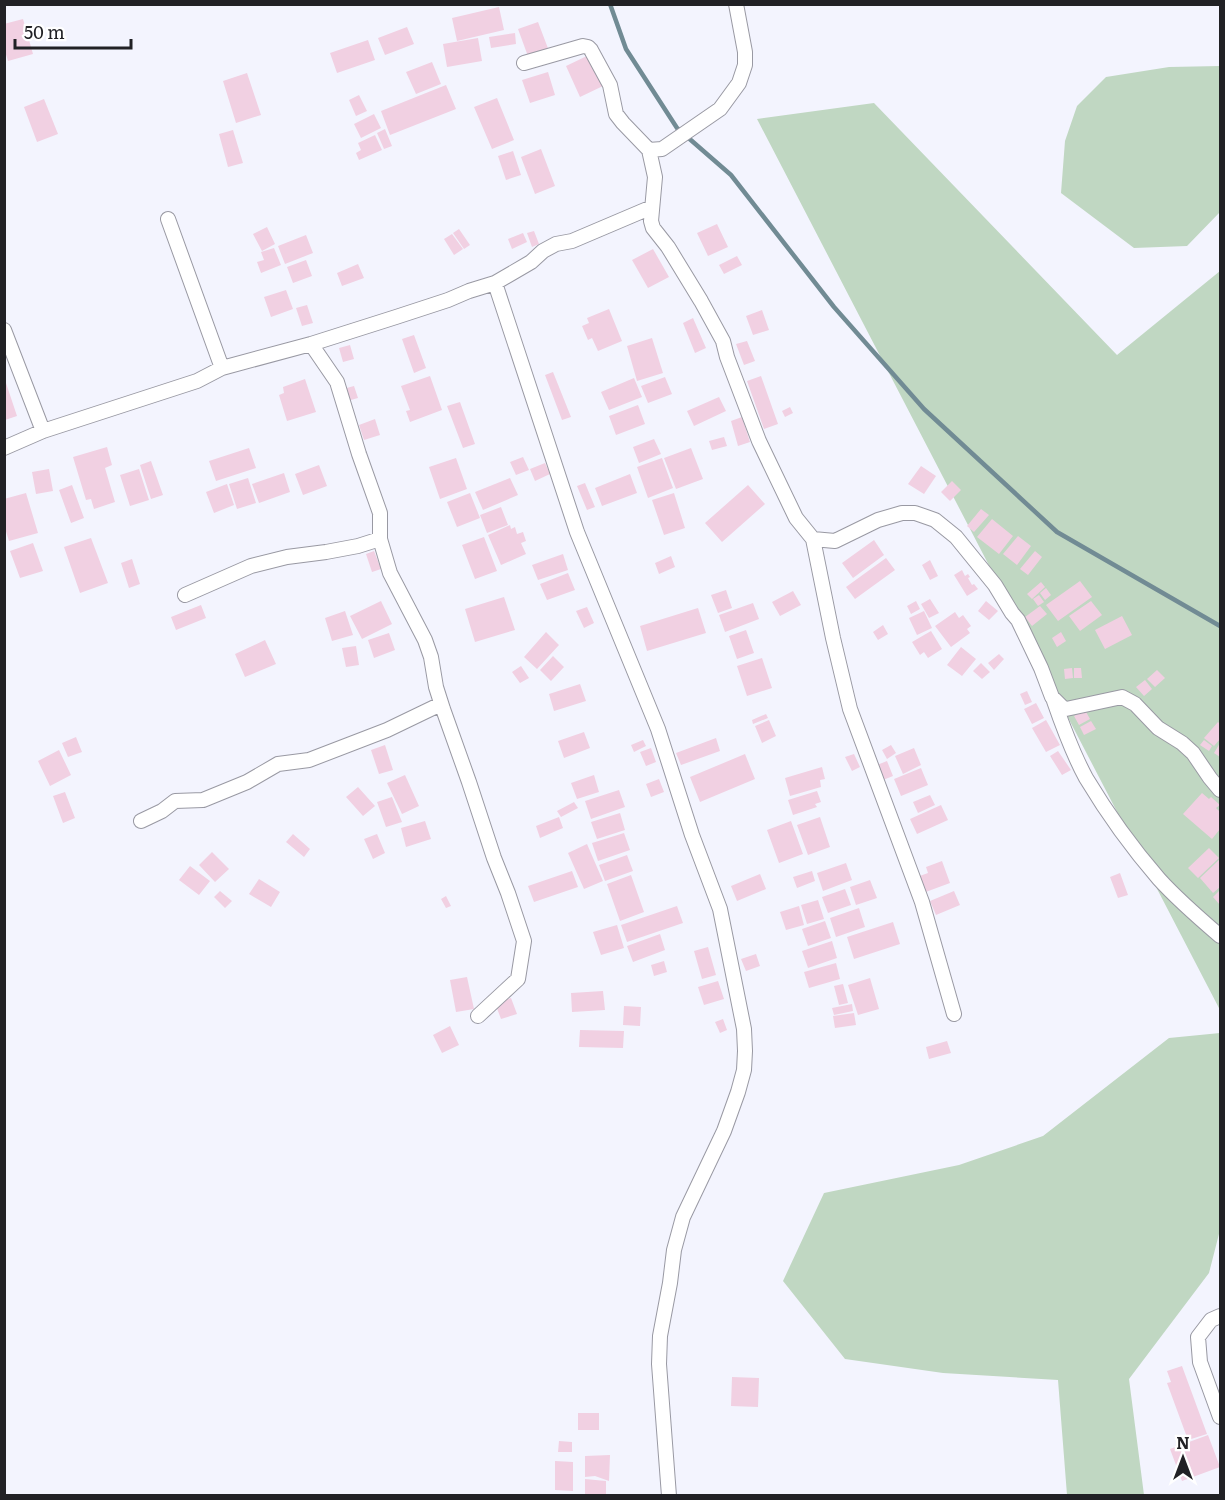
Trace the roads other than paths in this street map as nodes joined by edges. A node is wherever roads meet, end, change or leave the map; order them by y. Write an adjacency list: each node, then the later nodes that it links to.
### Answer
1 (736, 4): 3 (street)
2 (524, 63): 3 (street)
3 (649, 150): 4 (street)
4 (652, 207): 6 (street); 13 (street)
5 (168, 219): 9 (street)
6 (495, 283): 8 (street); 24 (street)
7 (4, 330): 10 (street)
8 (311, 344): 9 (street); 12 (street)
9 (222, 368): 10 (street)
10 (43, 431): 11 (street)
11 (4, 448)
12 (380, 539): 14 (street); 16 (street)
13 (813, 539): 15 (street); 20 (street)
14 (185, 595)
15 (1052, 697): 17 (street); 19 (street)
16 (441, 704): 18 (street); 21 (street)
17 (1221, 790)
18 (141, 821)
19 (1221, 936)
20 (954, 1014)
21 (478, 1016)
22 (1221, 1316): 23 (street)
23 (1221, 1417)
24 (669, 1496)

